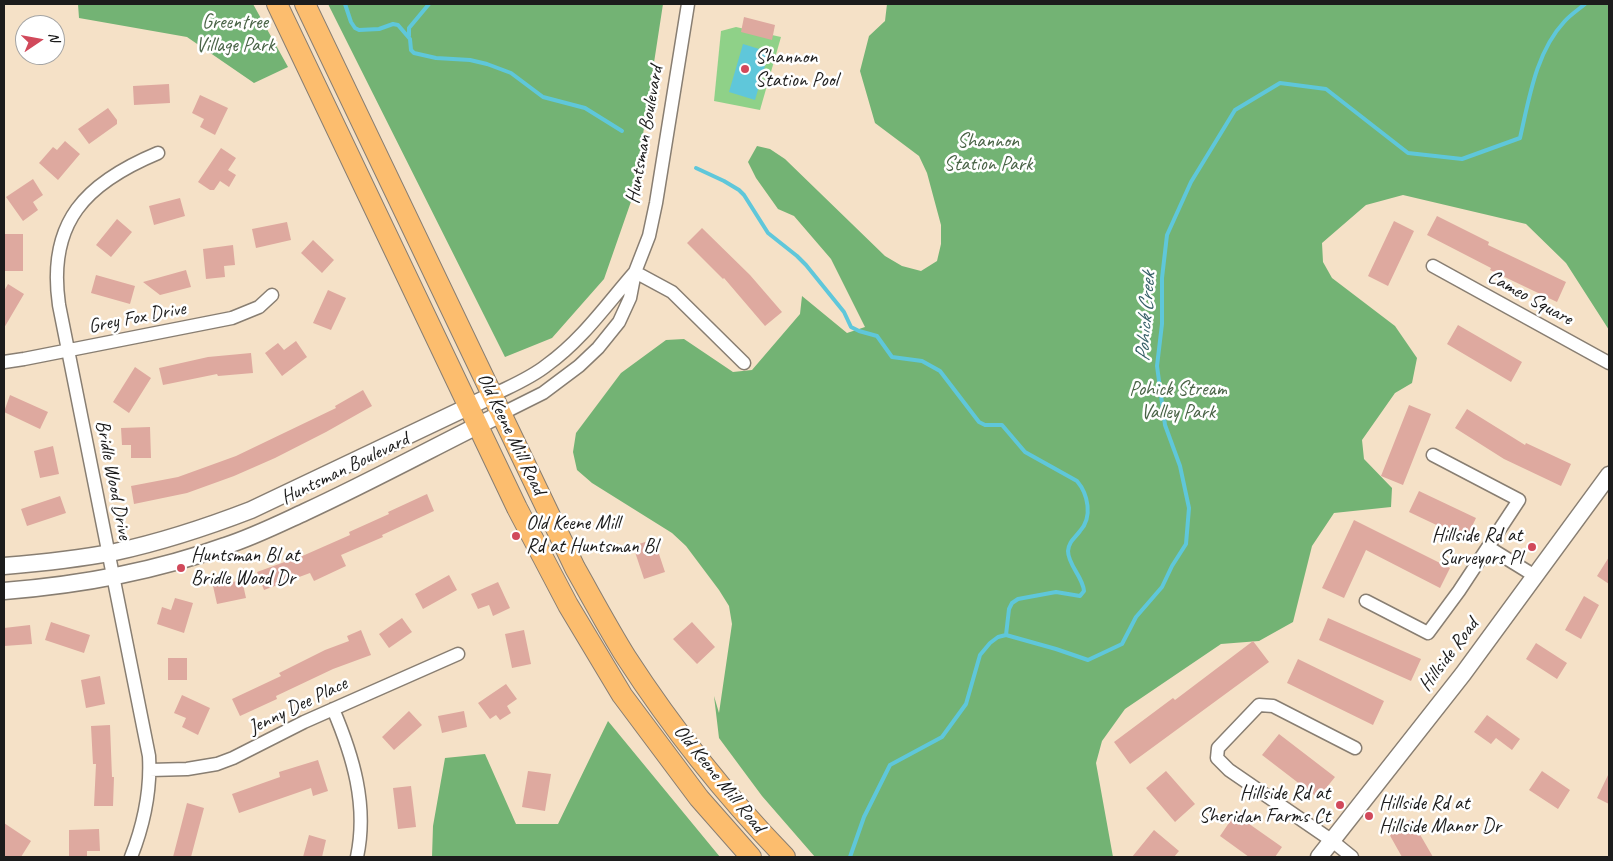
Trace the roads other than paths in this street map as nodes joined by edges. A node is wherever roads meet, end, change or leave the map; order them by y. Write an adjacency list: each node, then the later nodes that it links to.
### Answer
1 (277, 4): 13 (main road, Old Keene Mill Road)
2 (304, 4): 12 (main road, Old Keene Mill Road)
3 (688, 4): 6 (street, Huntsman Boulevard)
4 (158, 153): 8 (street, Bridle Wood Drive)
5 (1433, 266): 11 (street, Cameo Square)
6 (635, 272): 10 (street); 12 (street, Huntsman Boulevard); 14 (street, Huntsman Boulevard)
7 (272, 295): 8 (street, Grey Fox Drive)
8 (68, 351): 9 (street, Grey Fox Drive); 19 (street, Bridle Wood Drive)
9 (4, 362)
10 (744, 363)
11 (1609, 363)
12 (493, 395): 13 (street, Huntsman Boulevard); 14 (main road, Old Keene Mill Road)
13 (469, 406): 15 (main road, Old Keene Mill Road); 19 (street, Huntsman Boulevard)
14 (501, 414): 15 (street, Huntsman Boulevard); 33 (main road, Old Keene Mill Road)
15 (478, 425): 22 (street, Huntsman Boulevard); 32 (main road, Old Keene Mill Road)
16 (1433, 455): 18 (street)
17 (1609, 475): 21 (street, Hillside Road)
18 (1488, 547): 21 (street); 24 (street)
19 (108, 553): 20 (street, Huntsman Boulevard); 22 (street, Bridle Wood Drive)
20 (4, 566)
21 (1534, 576): 29 (street, Hillside Road)
22 (113, 577): 23 (street, Huntsman Boulevard); 28 (street, Bridle Wood Drive)
23 (4, 591)
24 (1366, 600)
25 (458, 654): 26 (street, Jenny Dee Place)
26 (333, 709): 28 (street, Jenny Dee Place); 31 (street)
27 (1355, 748): 29 (street)
28 (150, 770): 30 (street, Bridle Wood Drive)
29 (1331, 840): 34 (street, Hillside Road); 35 (street)
30 (131, 857)
31 (356, 857)
32 (751, 857)
33 (785, 857)
34 (1319, 857)
35 (1352, 857)

